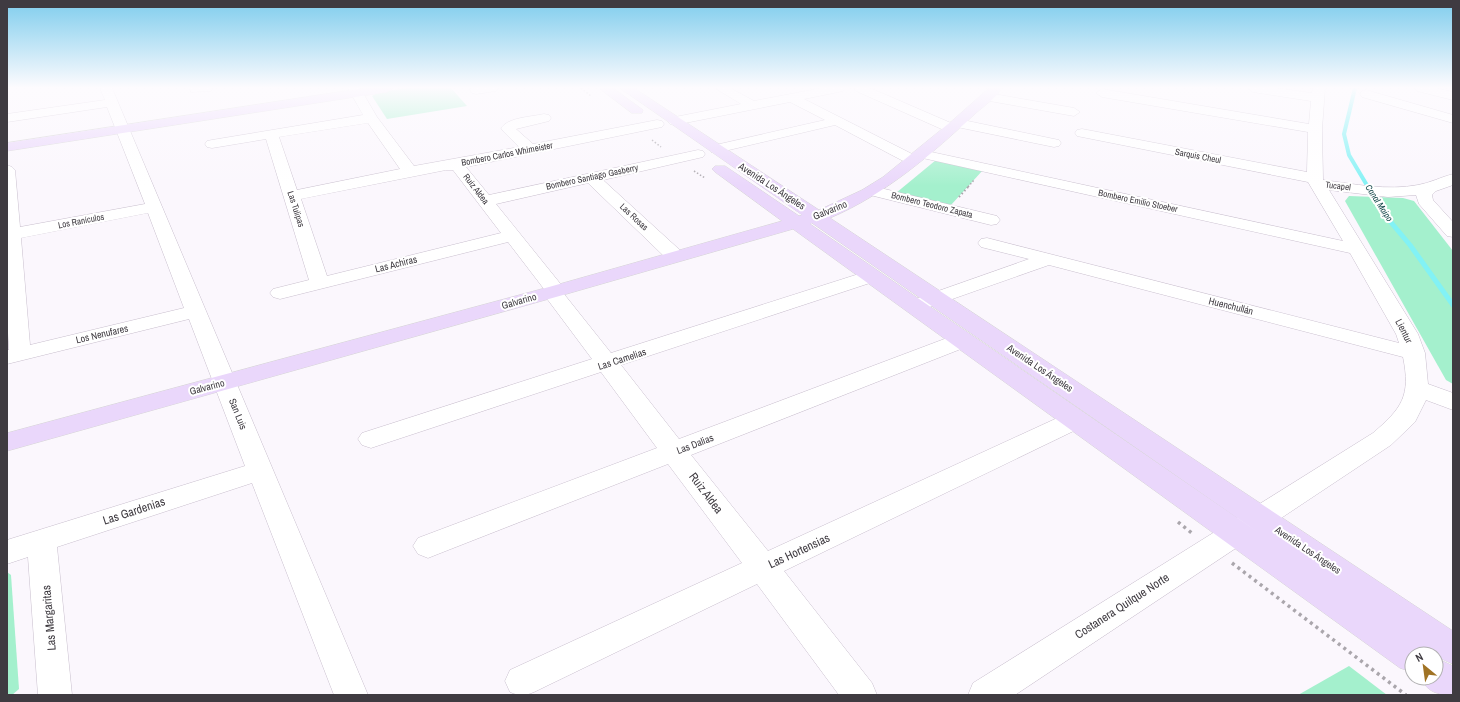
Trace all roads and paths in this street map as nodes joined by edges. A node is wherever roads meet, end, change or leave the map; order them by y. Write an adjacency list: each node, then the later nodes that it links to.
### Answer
1 (120, 121): 15 (street, San Luis)
2 (172, 121): 15 (main road)
3 (354, 121): 18 (street)
4 (373, 121): 28 (street)
5 (530, 121): 22 (street)
6 (652, 121): 13 (main road, Avenida Los Ángeles)
7 (676, 121): 23 (main road, Avenida Los Ángeles)
8 (837, 121): 23 (street); 25 (street, Bombero Emilio Stoeber)
9 (941, 121): 14 (street)
10 (960, 121): 14 (main road, Galvarino)
11 (1269, 121): 16 (street)
12 (1316, 121): 16 (street)
13 (657, 124): 22 (street, Bombero Carlos Whimeister); 24 (main road, Avenida Los Ángeles)
14 (954, 126): 19 (street); 25 (main road, Galvarino)
15 (123, 129): 21 (main road); 38 (street, San Luis)
16 (1315, 129): 32 (street)
17 (1082, 133): 32 (street, Sarquis Cheul)
18 (271, 134): 20 (street); 35 (street, Las Tulipas)
19 (1054, 143)
20 (212, 144)
21 (7, 147)
22 (529, 149): 26 (street, Bombero Carlos Whimeister)
23 (716, 149): 40 (main road, Avenida Los Ángeles)
24 (698, 154): 30 (street, Bombero Santiago Gasberry); 40 (main road, Avenida Los Ángeles)
25 (917, 157): 27 (street, Bombero Emilio Stoeber); 34 (main road, Galvarino)
26 (451, 165): 28 (street); 37 (street, Ruiz Aldea)
27 (986, 168): 39 (path); 46 (street, Bombero Emilio Stoeber)
28 (420, 169): 35 (street)
29 (7, 170): 43 (street)
30 (592, 178): 37 (street, Bombero Santiago Gasberry); 47 (street, Las Rosas)
31 (1453, 179): 33 (street, Tucapel)
32 (1316, 181): 33 (street, Tucapel); 46 (street, Lientur)
33 (1430, 188): 36 (street); 42 (street)
34 (872, 191): 39 (street, Bombero Teodoro Zapata); 40 (main road, Galvarino)
35 (292, 196): 51 (street, Las Tulipas)
36 (1453, 196)
37 (485, 201): 44 (street, Ruiz Aldea)
38 (154, 207): 43 (street, Los Ranículos); 56 (street, San Luis)
39 (947, 209): 41 (street, Bombero Teodoro Zapata)
40 (807, 219): 47 (main road, Galvarino); 49 (main road, Avenida Los Ángeles); 54 (main road, Avenida Los Ángeles)
41 (991, 220)
42 (1453, 232)
43 (9, 234): 50 (street)
44 (513, 236): 51 (street, Las Achiras); 52 (street, Ruiz Aldea)
45 (987, 243): 48 (street, Huenchullán)
46 (1355, 249): 58 (street, Lientur)
47 (676, 256): 52 (main road, Galvarino)
48 (1048, 259): 54 (street); 58 (street, Huenchullán)
49 (872, 276): 55 (main road, Avenida Los Ángeles); 60 (street, Las Camelias)
50 (10, 279): 59 (street)
51 (320, 283): 53 (street, Las Achiras)
52 (554, 291): 60 (street, Ruiz Aldea); 61 (main road, Galvarino)
53 (280, 293)
54 (937, 298): 55 (street); 69 (main road, Avenida Los Ángeles)
55 (914, 306): 57 (main road, Avenida Los Ángeles)
56 (196, 312): 59 (street, Los Nenufares); 61 (street, San Luis)
57 (963, 340): 64 (main road, Avenida Los Ángeles); 67 (street, Las Dalias)
58 (1414, 353): 62 (street, Lientur)
59 (14, 355)
60 (607, 364): 65 (street, Las Camelias); 67 (street, Ruiz Aldea)
61 (225, 382): 66 (main road, Galvarino); 68 (street, San Luis)
62 (1417, 388): 63 (street); 69 (street, Lientur)
63 (1453, 402)
64 (1075, 420): 69 (main road, Avenida Los Ángeles); 73 (street, Las Hortensias)
65 (371, 440)
66 (7, 442)
67 (674, 452): 71 (street, Las Dalias); 73 (street, Ruiz Aldea)
68 (260, 471): 70 (street, Las Gardenias); 80 (street, San Luis)
69 (1248, 525): 74 (main road, Avenida Los Ángeles); 75 (main road, Avenida Los Ángeles); 82 (street, Costanera Quilque Norte)
70 (42, 540): 72 (street, Las Gardenias); 79 (street, Las Margaritas)
71 (428, 546)
72 (7, 552)
73 (763, 568): 77 (street, Las Hortensias); 81 (street, Ruiz Aldea)
74 (1453, 649)
75 (1404, 651)
76 (1444, 680): 78 (main road)
77 (522, 682)
78 (1453, 686)
79 (55, 695)
80 (350, 695)
81 (860, 695)
82 (985, 695)

